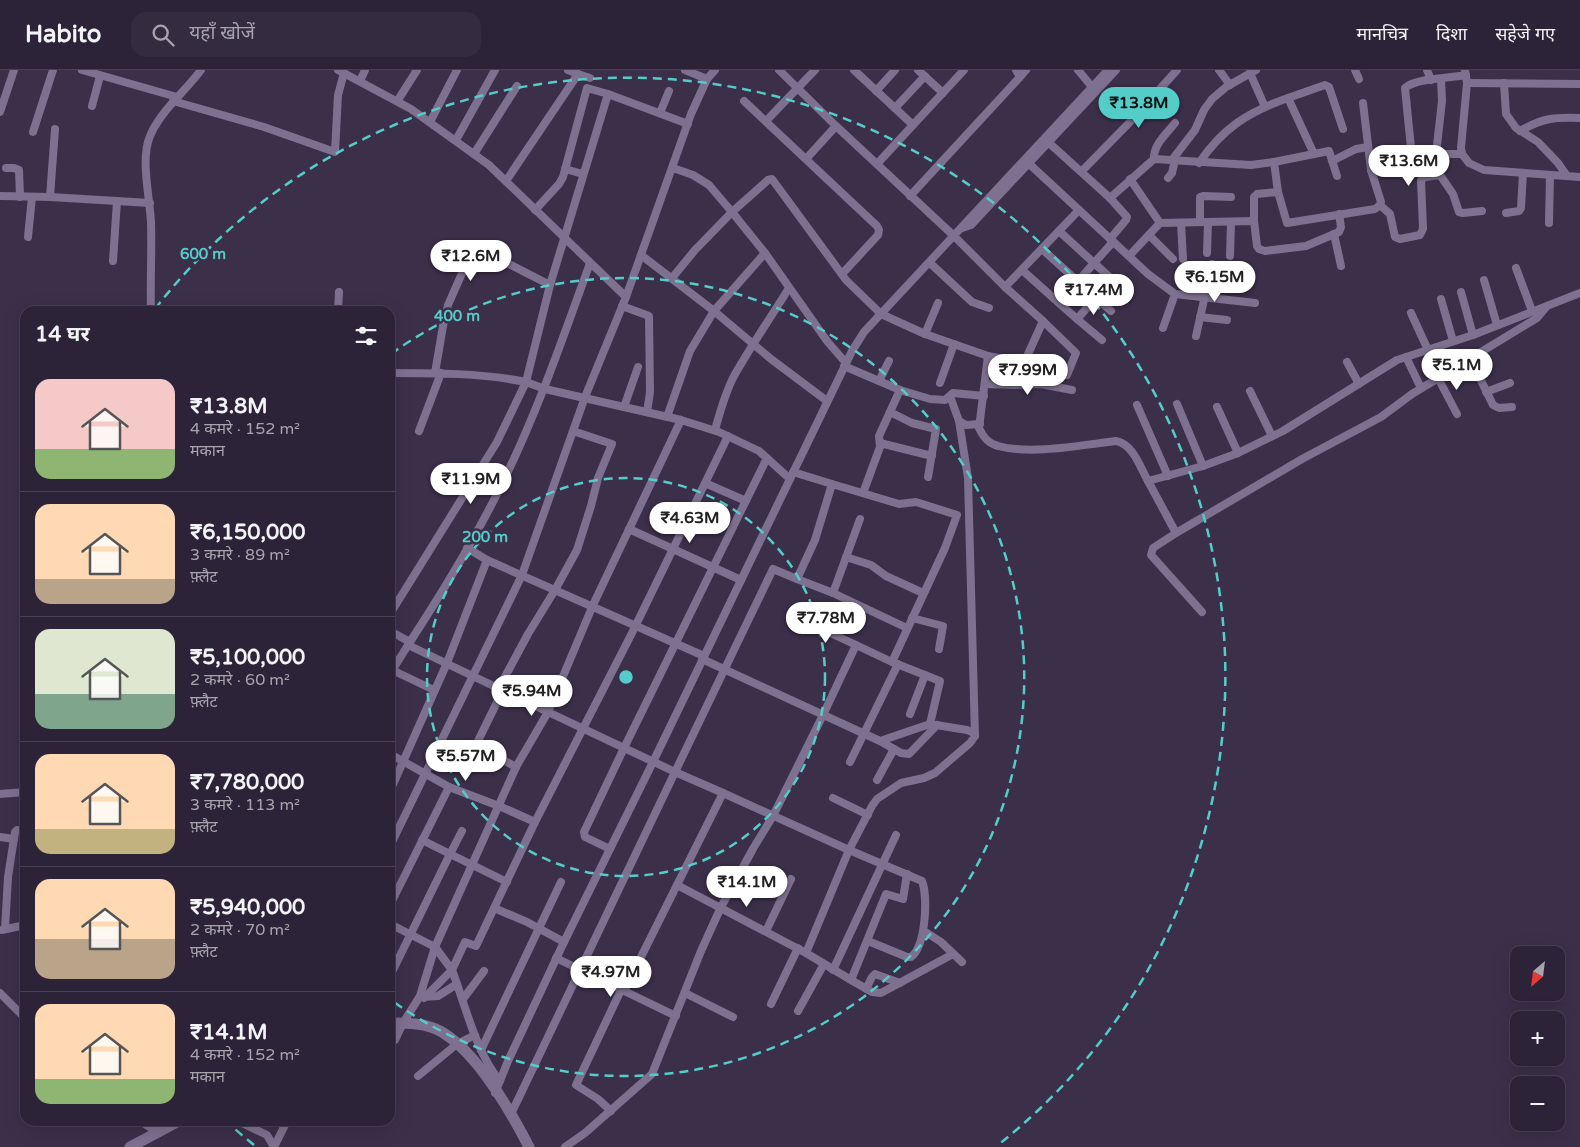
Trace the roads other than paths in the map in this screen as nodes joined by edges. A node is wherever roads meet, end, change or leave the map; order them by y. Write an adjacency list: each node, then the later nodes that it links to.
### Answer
1 (14, 70): 42 (street)
2 (53, 70): 71 (street)
3 (82, 70): 31 (street)
4 (201, 70): 52 (street)
5 (365, 70): 38 (street)
6 (417, 70): 53 (street)
7 (457, 70): 63 (street)
8 (495, 70): 72 (street)
9 (568, 70): 29 (street)
10 (685, 70): 34 (street)
11 (715, 70): 34 (street)
12 (779, 70): 44 (street)
13 (815, 70): 44 (street)
14 (895, 70): 48 (street)
15 (918, 70): 32 (street)
16 (964, 70): 49 (street)
17 (1026, 70): 28 (street)
18 (1078, 70): 45 (street)
19 (1108, 70): 45 (street)
20 (1116, 70): 73 (street)
21 (1177, 70): 92 (street)
22 (1219, 70): 41 (street)
23 (1355, 70): 35 (street)
24 (1426, 70): 37 (street)
25 (341, 71): 38 (street); 52 (street)
26 (859, 72): 48 (street)
27 (1253, 72): 41 (street); 57 (street)
28 (1018, 73): 105 (street)
29 (578, 74): 30 (street); 102 (street)
30 (591, 74): 46 (street)
31 (100, 76): 52 (street); 56 (street)
32 (925, 76): 49 (street); 58 (street)
33 (1466, 76): 36 (street); 39 (street); 78 (street)
34 (707, 79): 65 (street)
35 (1359, 79)
36 (1441, 79): 37 (street); 77 (street)
37 (1431, 80): 79 (street)
38 (360, 81): 53 (street)
39 (1504, 84): 40 (street); 70 (street)
40 (1580, 84)
41 (1230, 85): 82 (street)
42 (4, 86): 59 (street)
43 (517, 86): 75 (street)
44 (797, 87): 62 (street); 66 (street)
45 (1092, 87): 83 (street)
46 (587, 88): 50 (street); 90 (street)
47 (669, 91): 60 (street)
48 (876, 91): 58 (street)
49 (943, 93): 67 (street)
50 (608, 94): 60 (street); 94 (street)
51 (1288, 98): 57 (street); 69 (street); 76 (street)
52 (175, 99): 112 (street)
53 (398, 100): 63 (street)
54 (744, 101): 62 (street)
55 (1363, 103): 74 (street)
56 (92, 106)
57 (1265, 107): 85 (street)
58 (895, 108): 67 (street)
59 (0, 112)
60 (660, 113): 65 (street)
61 (1580, 118): 70 (street)
62 (766, 121): 80 (street)
63 (430, 122): 72 (street)
64 (1175, 123): 81 (street)
65 (688, 124): 89 (street)
66 (836, 126): 80 (street); 87 (street)
67 (913, 126): 87 (street)
68 (55, 129): 108 (street)
69 (1343, 129)
70 (1520, 131): 98 (street)
71 (33, 132)
72 (456, 140): 75 (street)
73 (1048, 142): 83 (street); 92 (street)
74 (1368, 147): 84 (street); 91 (street)
75 (474, 154): 102 (street)
76 (1314, 154): 84 (street); 86 (street)
77 (1436, 154): 78 (street); 79 (street); 95 (street)
78 (1462, 154): 93 (street)
79 (1412, 158): 91 (street)
80 (806, 159): 149 (street)
81 (1154, 159): 82 (street); 101 (street)
82 (1174, 160): 85 (street); 100 (street)
83 (1027, 161): 115 (street); 129 (street)
84 (1332, 161): 97 (street)
85 (1199, 162): 86 (street)
86 (1274, 162): 103 (street)
87 (877, 164): 105 (street)
88 (6, 168): 106 (street)
89 (673, 168): 117 (street); 136 (street)
90 (566, 169): 94 (street); 114 (street)
91 (1372, 170): 113 (street)
92 (1082, 171): 110 (street)
93 (1523, 173): 96 (street); 118 (street)
94 (583, 174): 131 (street)
95 (1440, 174): 113 (street); 116 (street)
96 (1550, 175): 98 (street); 125 (street)
97 (1337, 176)
98 (1567, 176): 99 (street)
99 (1580, 177)
100 (1168, 178)
101 (1130, 179): 110 (street); 123 (street)
102 (506, 182): 114 (street)
103 (1278, 192): 119 (street); 120 (street)
104 (0, 196): 106 (street)
105 (910, 196): 129 (street)
106 (20, 197): 107 (street)
107 (32, 197): 108 (street); 130 (street)
108 (50, 197): 111 (street)
109 (1231, 197): 121 (street)
110 (1110, 198): 132 (street)
111 (117, 201): 112 (street); 141 (street)
112 (150, 203): 169 (street)
113 (1380, 205): 119 (street)
114 (535, 210): 131 (street)
115 (1079, 210): 126 (street); 132 (street)
116 (1482, 211)
117 (732, 212): 134 (street); 149 (street); 150 (street)
118 (1506, 213)
119 (1339, 214): 127 (street)
120 (1254, 221): 122 (street); 127 (street)
121 (1204, 222): 122 (street); 124 (street); 135 (street)
122 (1231, 222): 138 (street)
123 (1160, 223): 124 (street); 128 (street)
124 (1182, 223): 140 (street)
125 (1549, 223)
126 (1059, 231): 133 (street); 144 (street)
127 (1334, 234): 146 (street)
128 (1149, 235): 137 (street); 139 (street)
129 (954, 236): 143 (street); 154 (street)
130 (28, 237)
131 (564, 238): 142 (street); 153 (street)
132 (1112, 240): 137 (street); 144 (street)
133 (1042, 249): 148 (street); 152 (street)
134 (765, 253): 155 (street); 173 (street)
135 (1207, 253)
136 (641, 255): 150 (street); 161 (street)
137 (1129, 256): 160 (street)
138 (1230, 256)
139 (1173, 259)
140 (1184, 259)
141 (113, 261)
142 (590, 263): 161 (street); 210 (street)
143 (930, 263): 172 (street); 177 (street)
144 (1094, 263): 152 (street); 157 (street)
145 (1212, 264): 163 (street)
146 (1341, 266)
147 (1516, 268): 175 (street)
148 (1022, 270): 154 (street); 166 (street)
149 (842, 274): 177 (street)
150 (672, 278): 173 (street)
151 (1484, 280): 182 (street)
152 (1077, 281): 162 (street); 166 (street)
153 (550, 285): 200 (street); 204 (street)
154 (1005, 287): 181 (street)
155 (789, 288): 189 (street); 197 (street)
156 (339, 292): 170 (street)
157 (1126, 292)
158 (1460, 292): 185 (street)
159 (1580, 293): 168 (street)
160 (1175, 294): 163 (street); 183 (street)
161 (626, 297): 171 (street)
162 (1096, 298): 174 (street); 179 (street)
163 (1204, 298): 167 (street); 178 (street)
164 (1441, 300): 188 (street)
165 (938, 303): 184 (street)
166 (1059, 303): 179 (street)
167 (1255, 303)
168 (1548, 305): 175 (street); 194 (street)
169 (151, 306)
170 (338, 306)
171 (622, 306): 217 (street); 224 (street)
172 (989, 308)
173 (714, 311): 189 (street); 227 (street)
174 (1111, 311)
175 (1532, 311): 182 (street)
176 (1411, 313): 191 (street)
177 (881, 314): 184 (street); 197 (street)
178 (1200, 318): 180 (street); 186 (street)
179 (1077, 319): 187 (street)
180 (1227, 320)
181 (1043, 321): 192 (street); 201 (street)
182 (1497, 325): 185 (street)
183 (1163, 328)
184 (925, 334): 190 (street)
185 (1473, 335): 188 (street)
186 (1196, 336)
187 (1102, 340)
188 (1453, 341): 191 (street)
189 (752, 343): 218 (street); 231 (street)
190 (954, 344): 192 (street); 205 (street)
191 (1428, 350): 193 (street)
192 (988, 356): 207 (street)
193 (1406, 357): 208 (street); 209 (street)
194 (1470, 360): 202 (street); 214 (street)
195 (889, 361): 203 (street)
196 (1347, 362): 208 (street)
197 (845, 364): 203 (street); 218 (street)
198 (638, 367): 221 (street)
199 (395, 373): 200 (street)
200 (438, 373): 204 (street); 232 (street)
201 (1067, 375)
202 (1438, 378): 209 (street); 226 (street)
203 (879, 381): 211 (street)
204 (526, 382): 210 (street); 264 (street)
205 (940, 383)
206 (1510, 383): 214 (street)
207 (986, 384): 212 (street); 216 (street)
208 (1359, 384): 235 (street)
209 (1421, 388): 251 (street)
210 (545, 389): 217 (street); 252 (street)
211 (900, 390): 215 (street); 225 (street)
212 (1072, 390)
213 (1250, 391): 235 (street)
214 (1486, 392): 223 (street)
215 (950, 396): 216 (street); 229 (street)
216 (984, 396): 230 (street)
217 (585, 397): 221 (street); 233 (street)
218 (827, 401): 241 (street)
219 (1177, 404): 240 (street)
220 (1136, 405): 242 (street)
221 (624, 406): 224 (street)
222 (1217, 406): 237 (street)
223 (1512, 407)
224 (647, 412): 227 (street)
225 (890, 412): 236 (street); 238 (street)
226 (1456, 414)
227 (667, 417): 228 (street)
228 (681, 420): 231 (street); 250 (street)
229 (959, 421): 230 (street); 291 (street)
230 (980, 424): 244 (street)
231 (715, 430): 234 (street)
232 (419, 431)
233 (573, 431): 257 (street); 260 (street)
234 (728, 436): 239 (street); 245 (street)
235 (1272, 436): 237 (street)
236 (880, 444): 238 (street); 247 (street)
237 (1238, 453): 240 (street)
238 (932, 456): 243 (street)
239 (767, 458): 241 (street); 248 (street)
240 (1203, 466): 242 (street)
241 (791, 475): 246 (street); 259 (street)
242 (1168, 476): 244 (street)
243 (928, 478)
244 (1148, 481): 251 (street)
245 (706, 483): 248 (street); 253 (street)
246 (832, 484): 247 (street); 258 (street)
247 (863, 493): 262 (street)
248 (746, 501): 256 (street)
249 (860, 519): 254 (street)
250 (629, 529): 253 (street); 263 (street)
251 (1176, 533): 265 (street)
252 (467, 548): 255 (street); 271 (street)
253 (673, 549): 256 (street); 268 (street)
254 (846, 557): 261 (street); 262 (street)
255 (487, 560): 257 (street); 276 (street)
256 (713, 567): 259 (street); 272 (street)
257 (522, 575): 260 (street); 281 (street)
258 (797, 578): 261 (street); 279 (street)
259 (741, 580): 275 (street)
260 (555, 590): 263 (street); 283 (street)
261 (833, 593): 269 (street)
262 (923, 593): 266 (street)
263 (593, 605): 268 (street); 285 (street)
264 (395, 606)
265 (1202, 612)
266 (912, 618): 269 (street); 274 (street)
267 (807, 622): 273 (street)
268 (636, 625): 272 (street); 289 (street)
269 (907, 628): 277 (street)
270 (395, 634): 271 (street)
271 (409, 643): 276 (street); 278 (street)
272 (676, 643): 275 (street); 293 (street)
273 (856, 645): 277 (street); 287 (street)
274 (939, 649)
275 (703, 657): 279 (street); 297 (street)
276 (447, 663): 281 (street); 284 (street)
277 (895, 663): 282 (street); 290 (street)
278 (395, 666)
279 (724, 670): 287 (street); 300 (street)
280 (395, 674): 284 (street)
281 (472, 675): 283 (street); 301 (street)
282 (925, 675): 286 (street); 288 (street)
283 (501, 689): 285 (street); 299 (street)
284 (434, 690): 296 (street)
285 (548, 712): 289 (street); 299 (street)
286 (910, 714)
287 (824, 715): 290 (street); 311 (street)
288 (934, 725): 291 (street); 292 (street); 294 (street)
289 (583, 728): 293 (street); 312 (street)
290 (864, 734): 292 (street); 298 (street)
291 (975, 736): 310 (street)
292 (880, 741): 294 (street)
293 (624, 748): 297 (street); 320 (street)
294 (894, 749): 302 (street)
295 (395, 757): 296 (street)
296 (404, 762): 301 (street); 303 (street)
297 (653, 762): 300 (street); 320 (street)
298 (850, 762)
299 (516, 767): 309 (street)
300 (675, 772): 306 (street); 350 (street)
301 (426, 773): 304 (street); 316 (street)
302 (877, 780)
303 (395, 781)
304 (448, 787): 309 (street); 319 (street)
305 (20, 792): 307 (street)
306 (723, 793): 311 (street); 329 (street)
307 (0, 794)
308 (833, 798): 310 (street)
309 (500, 806): 312 (street); 324 (street)
310 (868, 814): 321 (street)
311 (773, 816): 321 (street); 331 (street)
312 (535, 822): 327 (street)
313 (20, 830): 318 (street)
314 (462, 831): 322 (street)
315 (896, 835): 323 (street)
316 (395, 836)
317 (0, 837): 318 (street)
318 (14, 839): 336 (street)
319 (422, 840): 322 (street); 330 (street)
320 (610, 849): 341 (street)
321 (849, 850): 323 (street); 343 (street)
322 (450, 854): 324 (street); 339 (street)
323 (882, 864): 325 (street); 351 (street)
324 (473, 865): 327 (street); 342 (street)
325 (908, 874): 338 (street); 340 (street)
326 (791, 880): 337 (street)
327 (507, 882): 332 (street)
328 (560, 882): 335 (street)
329 (677, 885): 331 (street); 357 (street)
330 (395, 895)
331 (721, 907): 337 (street); 359 (street)
332 (494, 908): 335 (street); 349 (street)
333 (20, 926): 336 (street)
334 (395, 926): 339 (street)
335 (539, 928): 341 (street); 375 (street)
336 (2, 930)
337 (766, 931): 343 (street)
338 (924, 931): 340 (street); 344 (street)
339 (410, 934): 342 (street); 348 (street)
340 (868, 940): 353 (street)
341 (564, 942): 345 (street)
342 (436, 947): 349 (street); 360 (street)
343 (802, 950): 347 (street); 363 (street)
344 (953, 954): 346 (street); 354 (street)
345 (556, 958): 350 (street); 377 (street)
346 (962, 962)
347 (824, 964): 351 (street); 365 (street)
348 (395, 966)
349 (452, 970): 355 (street); 360 (street)
350 (580, 970): 357 (street); 379 (street)
351 (834, 970): 353 (street)
352 (484, 972): 362 (street)
353 (851, 980): 356 (street)
354 (900, 983): 356 (street); 356 (street)
355 (457, 984): 360 (street); 362 (street)
356 (866, 989)
357 (622, 990): 367 (street); 378 (street)
358 (0, 993): 361 (street)
359 (685, 993): 367 (street); 368 (street)
360 (422, 997): 371 (street)
361 (6, 999): 364 (street); 366 (street)
362 (463, 999): 372 (street)
363 (771, 1004)
364 (0, 1007)
365 (798, 1011)
366 (20, 1013)
367 (676, 1016): 378 (street)
368 (733, 1017)
369 (395, 1019): 371 (street)
370 (395, 1023): 371 (main road)
371 (403, 1023): 373 (street); 374 (main road)
372 (475, 1035): 374 (street); 375 (street)
373 (395, 1040)
374 (457, 1044): 376 (street); 377 (main road)
375 (481, 1050): 377 (street)
376 (418, 1076)
377 (496, 1087): 379 (main road); 385 (main road)
378 (611, 1111): 387 (street)
379 (511, 1114): 386 (main road)
380 (248, 1126): 384 (street)
381 (285, 1126): 384 (street)
382 (153, 1127): 383 (main road)
383 (130, 1147)
384 (274, 1147)
385 (521, 1147)
386 (529, 1147)
387 (565, 1147)

